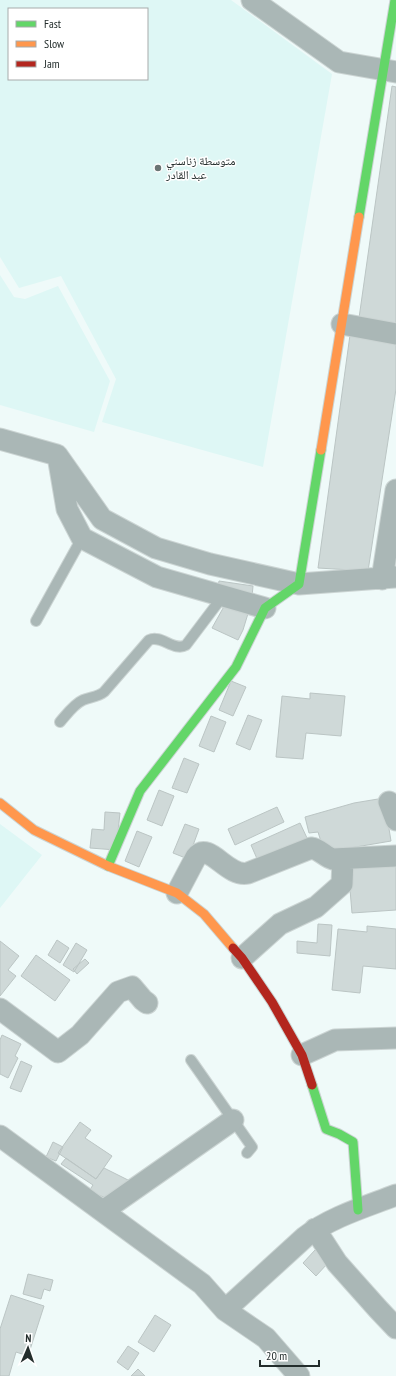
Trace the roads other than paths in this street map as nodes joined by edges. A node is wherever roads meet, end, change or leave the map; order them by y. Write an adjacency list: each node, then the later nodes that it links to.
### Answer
1 (252, 0): 3 (street)
2 (395, 0): 3 (street)
3 (390, 71): 4 (street)
4 (342, 324): 5 (street); 11 (street)
5 (396, 334)
6 (0, 438): 7 (street)
7 (57, 455): 9 (street); 11 (street)
8 (396, 490): 10 (street)
9 (82, 538): 12 (street); 14 (lane)
10 (389, 578): 11 (street)
11 (299, 584): 13 (street)
12 (223, 596): 13 (street); 15 (lane)
13 (265, 608): 19 (street)
14 (36, 621)
15 (60, 722)
16 (0, 803): 19 (street)
17 (396, 856): 18 (street)
18 (343, 859): 20 (street); 21 (street)
19 (108, 866): 20 (street)
20 (177, 893): 21 (street)
21 (242, 958): 25 (street)
22 (147, 1003): 23 (street)
23 (0, 1009)
24 (396, 1038): 25 (street)
25 (302, 1055): 31 (street)
26 (191, 1060): 27 (lane)
27 (233, 1120): 29 (lane); 32 (street)
28 (0, 1136): 32 (street)
29 (247, 1153)
30 (396, 1195): 31 (street)
31 (358, 1210): 33 (street)
32 (103, 1211): 34 (street)
33 (315, 1229): 34 (street); 35 (street)
34 (225, 1310): 36 (street)
35 (396, 1328)
36 (299, 1376)

